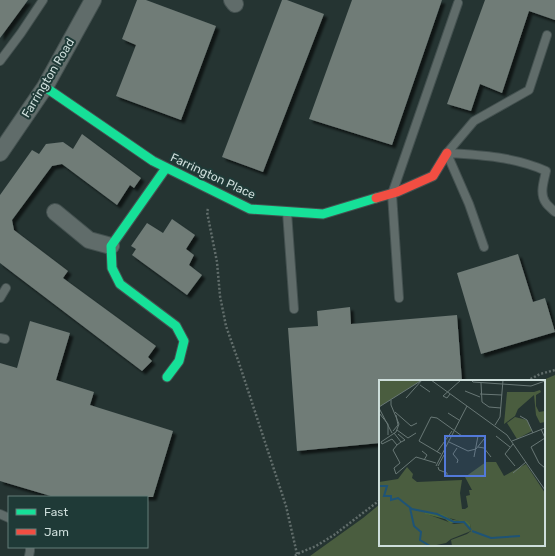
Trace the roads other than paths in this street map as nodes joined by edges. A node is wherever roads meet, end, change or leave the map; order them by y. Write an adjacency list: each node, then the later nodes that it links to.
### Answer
1 (44, 0): 5 (lane)
2 (94, 0): 6 (street, Farrington Road)
3 (458, 3): 10 (lane)
4 (547, 35): 8 (lane)
5 (0, 61)
6 (45, 87): 7 (street, Farrington Road); 9 (street, Farrington Place)
7 (0, 153)
8 (447, 153): 10 (street, Farrington Place); 13 (lane); 15 (lane)
9 (166, 168): 11 (street, Farrington Place); 14 (street)
10 (392, 194): 11 (street, Farrington Place); 18 (lane)
11 (287, 211): 19 (lane)
12 (55, 212): 14 (street)
13 (555, 212)
14 (111, 246): 20 (street)
15 (484, 247)
16 (6, 288): 17 (lane)
17 (0, 298)
18 (399, 298)
19 (294, 309)
20 (167, 377)

